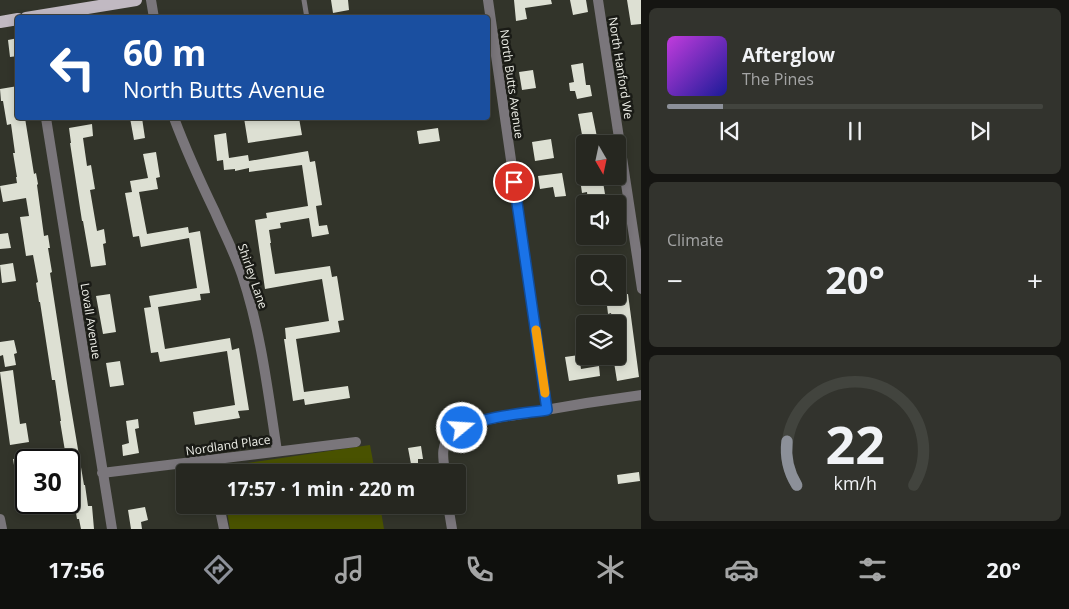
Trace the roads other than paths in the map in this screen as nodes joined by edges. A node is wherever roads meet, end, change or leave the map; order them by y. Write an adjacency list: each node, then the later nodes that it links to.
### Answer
1 (136, 0): 6 (main road)
2 (151, 0): 8 (street)
3 (304, 0): 9 (lane)
4 (488, 0): 16 (street, North Butts Avenue)
5 (598, 0): 14 (street, North Hanford We)
6 (88, 4): 7 (main road)
7 (38, 15)
8 (154, 15)
9 (306, 15)
10 (15, 20): 11 (main road)
11 (0, 22)
12 (46, 120): 22 (street, Lovall Avenue)
13 (175, 120): 18 (street, Shirley Lane)
14 (641, 282)
15 (641, 395): 16 (street)
16 (547, 410): 21 (street)
17 (356, 442): 18 (street, Nordland Place)
18 (278, 451): 19 (street, Nordland Place)
19 (210, 460): 20 (street); 22 (street, Nordland Place)
20 (211, 464)
21 (444, 464)
22 (102, 473): 27 (street, Lovall Avenue)
23 (221, 514): 28 (street)
24 (450, 514): 29 (street)
25 (0, 519): 26 (street)
26 (2, 529)
27 (112, 529)
28 (224, 529)
29 (452, 529)

